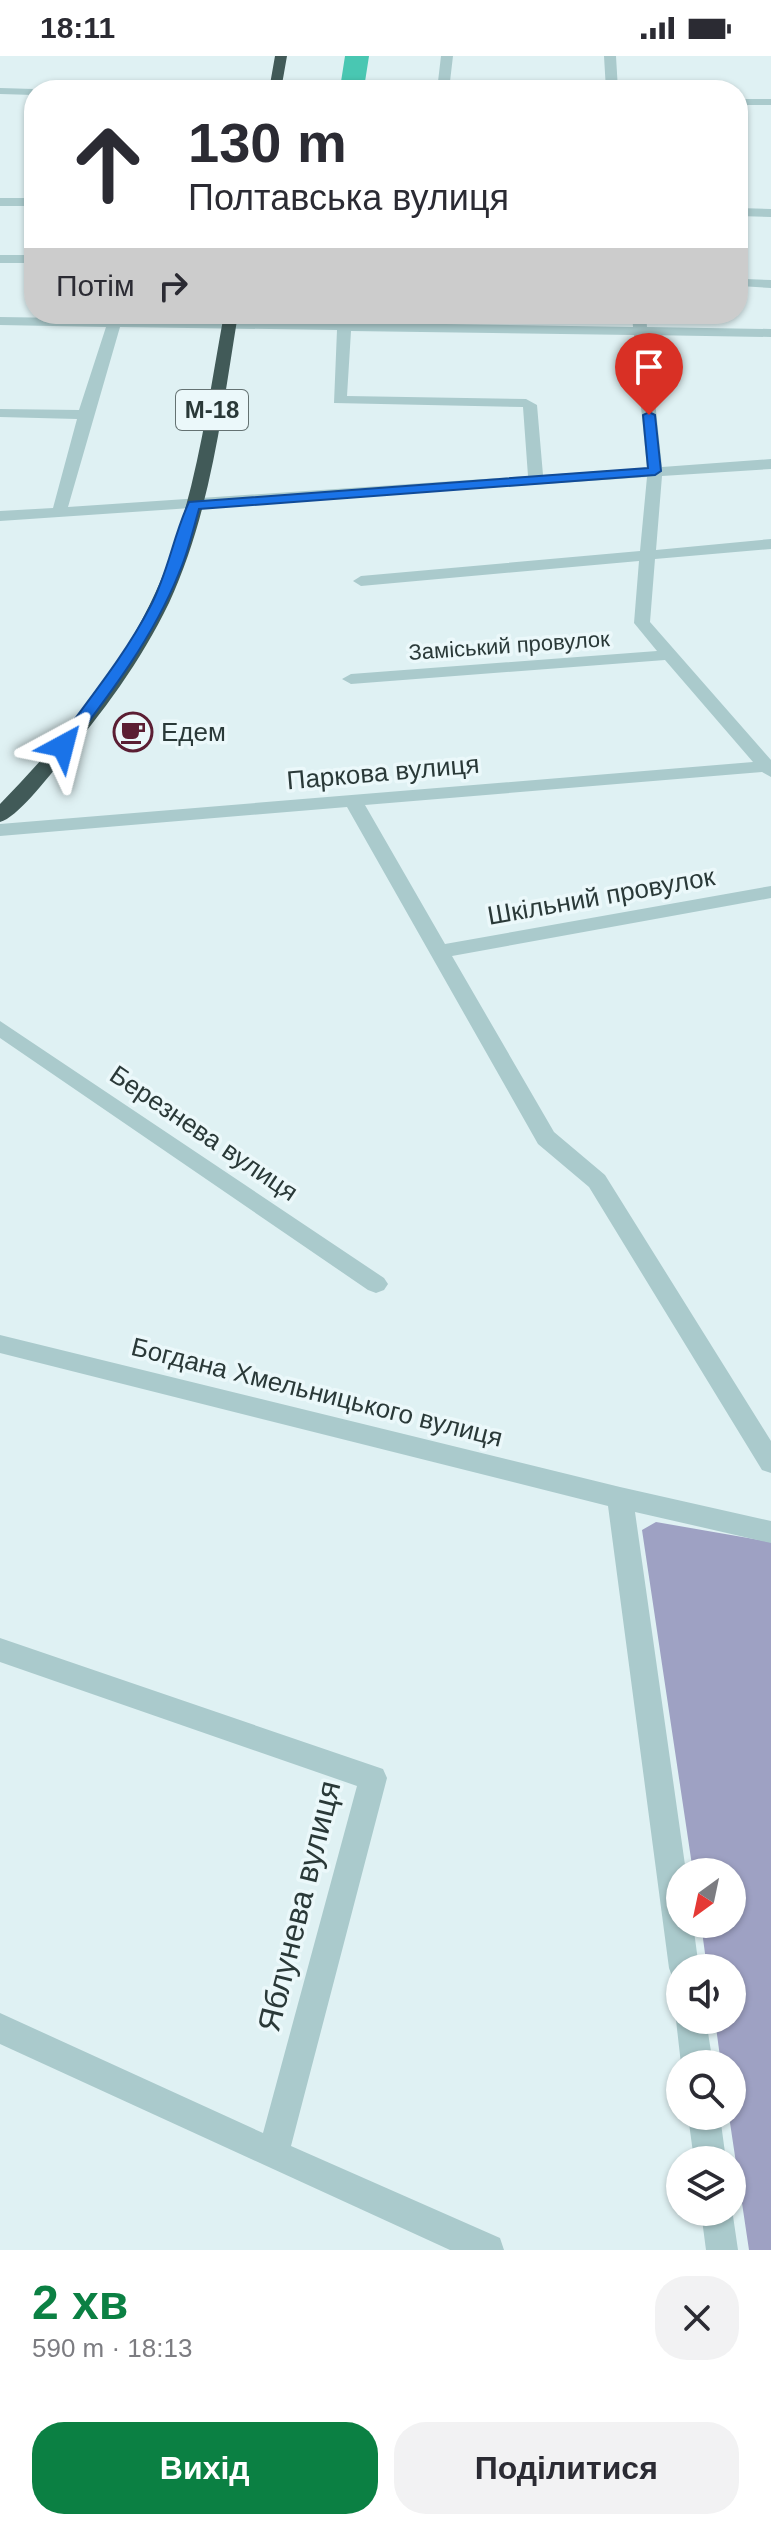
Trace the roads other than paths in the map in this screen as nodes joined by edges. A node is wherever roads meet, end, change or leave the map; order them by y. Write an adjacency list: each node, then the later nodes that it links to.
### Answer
1 (281, 56): 4 (highway)
2 (447, 56): 5 (street)
3 (610, 56): 6 (street)
4 (277, 80)
5 (444, 80)
6 (611, 80)
7 (0, 91): 8 (street)
8 (24, 92)
9 (748, 102): 10 (street)
10 (771, 102)
11 (0, 202): 12 (street)
12 (24, 202)
13 (748, 212): 14 (street)
14 (771, 213)
15 (0, 259): 16 (street)
16 (24, 259)
17 (748, 283): 18 (street)
18 (771, 284)
19 (0, 321): 20 (street)
20 (24, 321)
21 (114, 324): 29 (street)
22 (229, 324): 33 (highway, М-18)
23 (311, 324): 25 (street)
24 (640, 324): 26 (street)
25 (344, 326): 26 (street); 32 (street)
26 (641, 331): 27 (street); 31 (street)
27 (771, 333)
28 (0, 413): 29 (street)
29 (85, 415): 34 (street)
30 (771, 464): 31 (street)
31 (655, 471): 32 (street); 37 (street)
32 (536, 480): 33 (street)
33 (194, 505): 34 (street); 43 (highway, М-18)
34 (59, 513): 35 (street)
35 (0, 516)
36 (771, 544): 37 (street)
37 (646, 554): 38 (street); 39 (street)
38 (361, 581)
39 (670, 655): 40 (street, Заміський провулок); 41 (street)
40 (351, 679)
41 (770, 768): 42 (street, Паркова вулиця)
42 (353, 801): 44 (street, Паркова вулиця); 46 (street)
43 (0, 816)
44 (0, 830)
45 (771, 892): 46 (street, Шкільний провулок)
46 (439, 952): 50 (street)
47 (0, 1028): 48 (street, Березнева вулиця)
48 (376, 1284)
49 (0, 1344): 51 (street, Богдана Хмельницького вулиця)
50 (771, 1463)
51 (620, 1498): 52 (street, Богдана Хмельницького вулиця); 54 (street)
52 (771, 1532)
53 (0, 1650): 56 (street, Яблунева вулиця)
54 (682, 1954)
55 (0, 2028): 56 (street)
56 (273, 2154): 58 (street)
57 (719, 2226): 59 (street)
58 (488, 2250)
59 (722, 2250)

